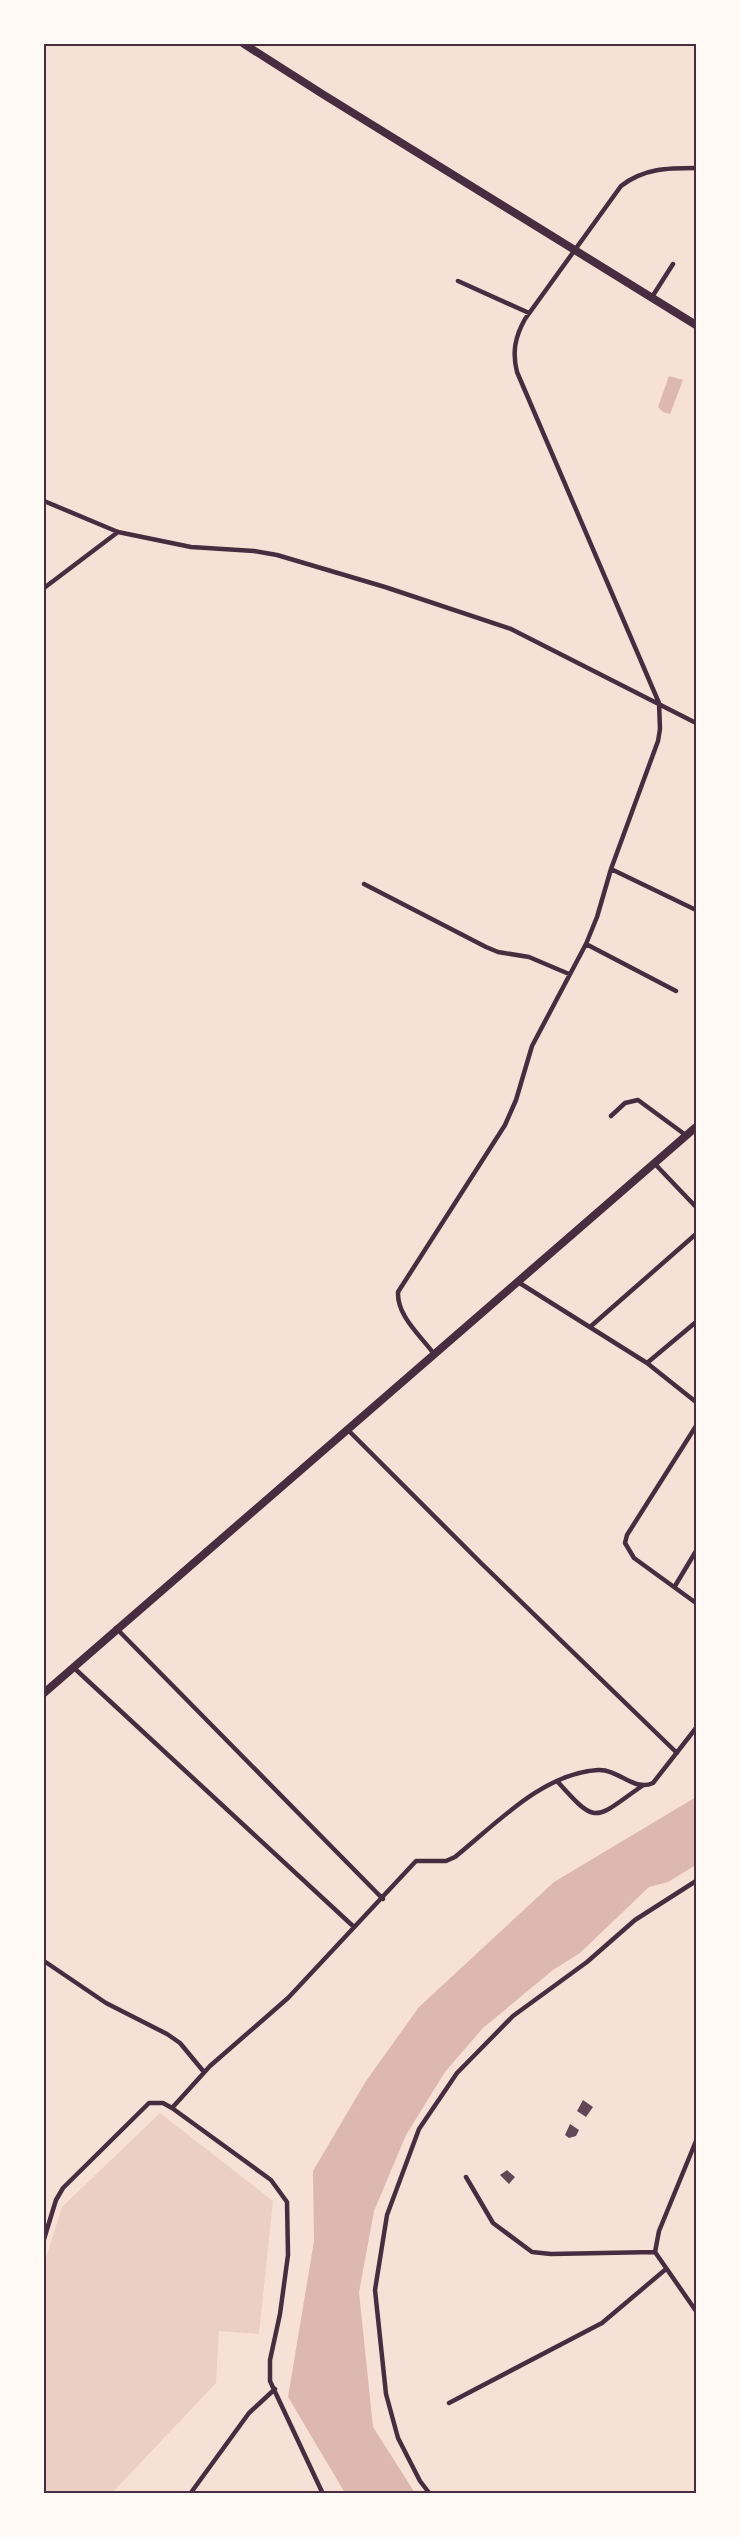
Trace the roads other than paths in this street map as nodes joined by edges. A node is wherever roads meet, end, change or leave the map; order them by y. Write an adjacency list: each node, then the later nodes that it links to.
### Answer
1 (244, 44): 3 (main road)
2 (696, 168): 3 (street)
3 (575, 249): 6 (main road); 7 (street)
4 (673, 264): 6 (street)
5 (458, 280): 7 (street)
6 (652, 297): 8 (main road)
7 (529, 312): 12 (street)
8 (696, 325)
9 (44, 501): 10 (street)
10 (118, 532): 11 (street); 12 (street)
11 (44, 588)
12 (658, 703): 13 (street); 14 (street)
13 (696, 723)
14 (611, 869): 16 (street); 17 (street)
15 (364, 885): 18 (street)
16 (696, 910)
17 (586, 944): 18 (street); 19 (street)
18 (569, 974): 29 (street)
19 (676, 991)
20 (611, 1116): 22 (street)
21 (696, 1127): 22 (main road)
22 (687, 1136): 23 (main road)
23 (655, 1164): 24 (street); 26 (main road)
24 (696, 1206)
25 (696, 1234): 28 (street)
26 (518, 1282): 28 (street); 29 (main road)
27 (696, 1322): 30 (street)
28 (590, 1327): 30 (street)
29 (434, 1354): 33 (main road)
30 (647, 1363): 31 (street)
31 (696, 1402)
32 (696, 1426): 35 (street)
33 (347, 1429): 37 (main road); 41 (street)
34 (696, 1551): 35 (street)
35 (675, 1586): 36 (street)
36 (696, 1603)
37 (116, 1628): 38 (main road); 45 (street)
38 (73, 1667): 39 (main road); 46 (street)
39 (44, 1693)
40 (696, 1728): 41 (street)
41 (677, 1753): 43 (street)
42 (557, 1781): 43 (street); 43 (street); 45 (street)
43 (642, 1786)
44 (696, 1881): 60 (street)
45 (383, 1899): 46 (street)
46 (354, 1927): 48 (street)
47 (44, 1961): 48 (street)
48 (204, 2072): 49 (street)
49 (172, 2108): 52 (street); 56 (street)
50 (696, 2141): 53 (street)
51 (466, 2177): 53 (street)
52 (44, 2240)
53 (655, 2252): 54 (street)
54 (666, 2268): 55 (street); 57 (street)
55 (696, 2311)
56 (275, 2389): 58 (street); 59 (street)
57 (448, 2403)
58 (190, 2493)
59 (323, 2493)
60 (430, 2493)

